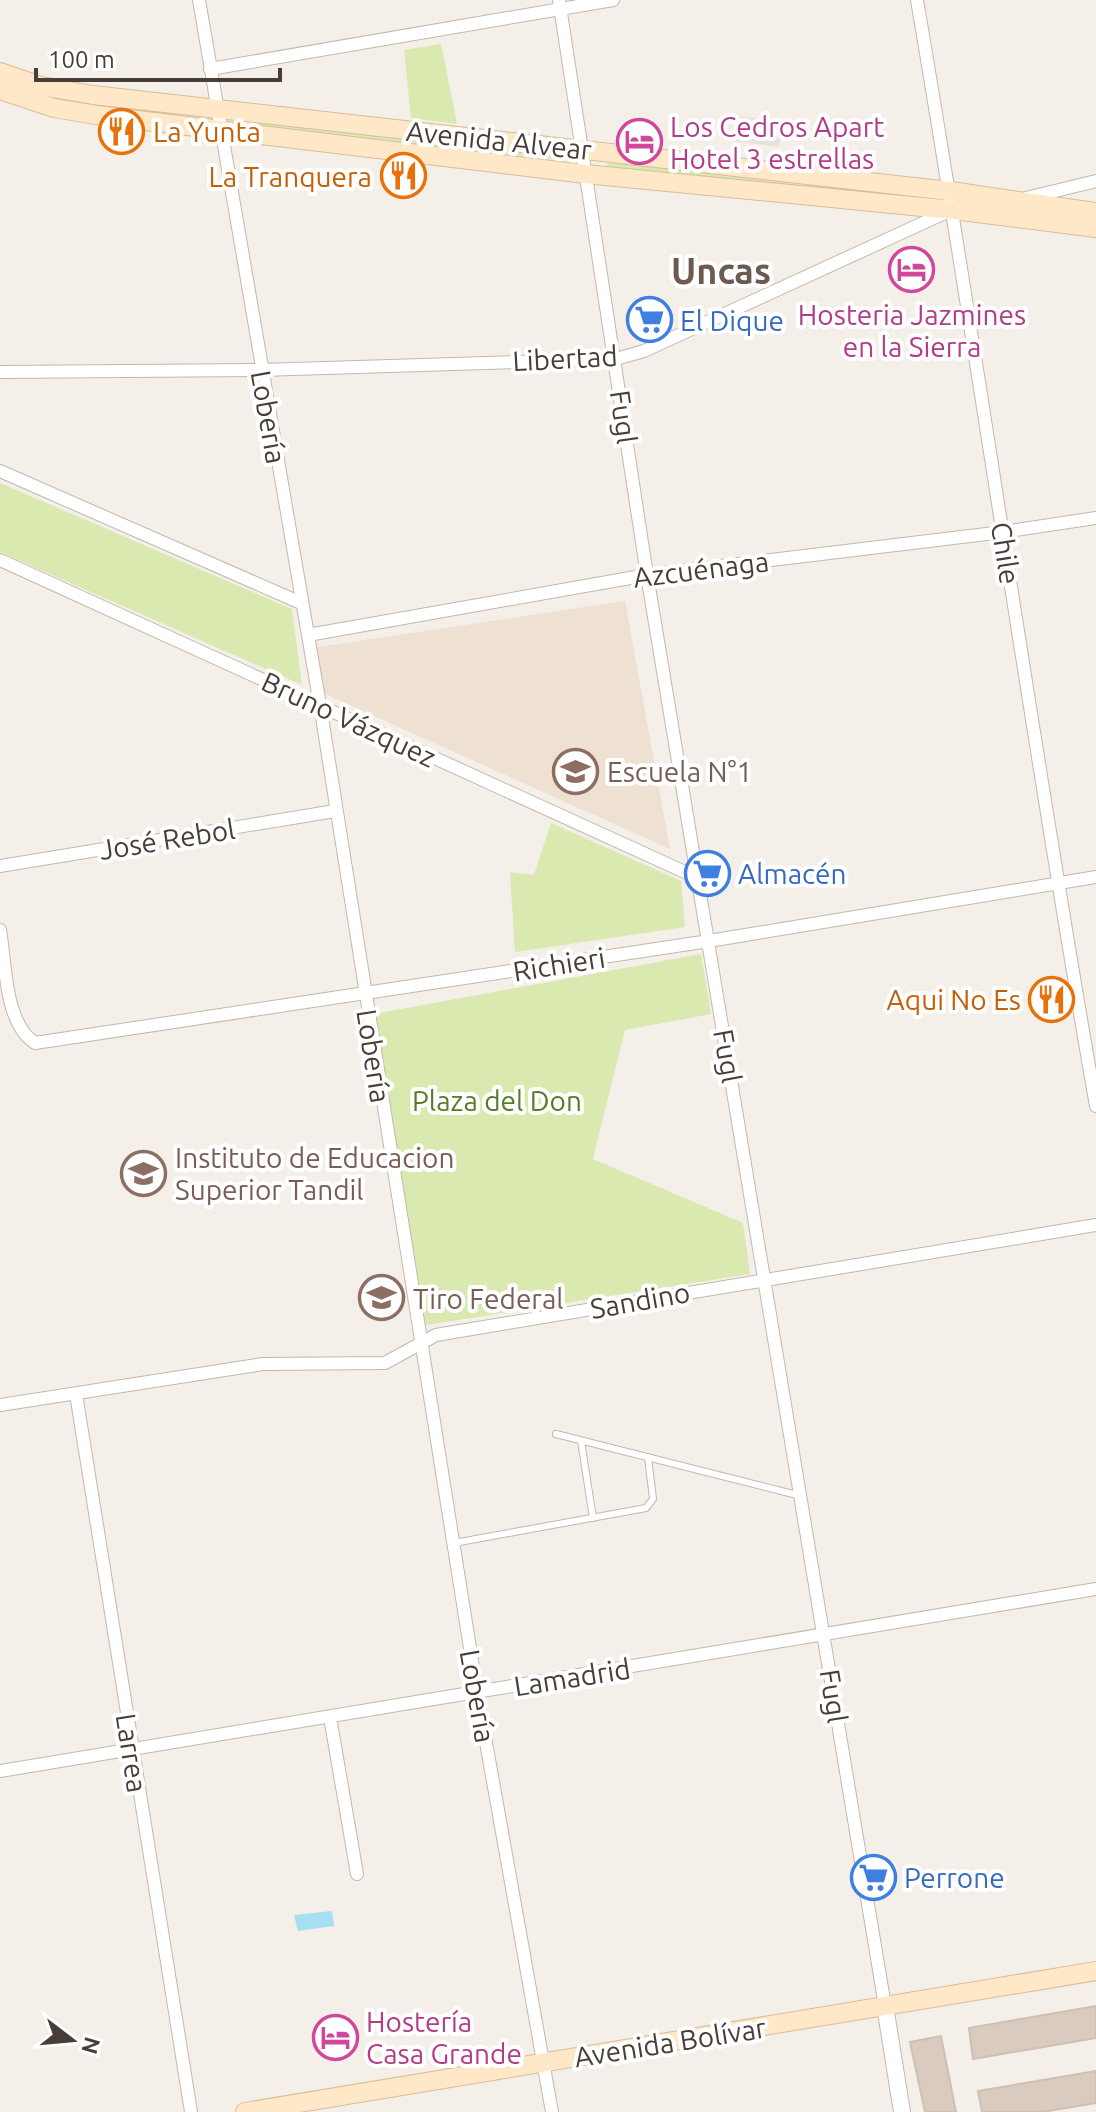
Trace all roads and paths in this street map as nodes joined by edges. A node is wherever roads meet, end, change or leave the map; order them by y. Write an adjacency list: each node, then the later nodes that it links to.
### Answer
1 (199, 0): 5 (street, Lobería)
2 (613, 0): 4 (street)
3 (917, 0): 13 (street, Chile)
4 (559, 4): 5 (street); 10 (street, Fugl)
5 (210, 69): 8 (street, Lobería)
6 (0, 72): 8 (main road, Avenida Alvear)
7 (0, 90): 9 (main road, Avenida Alvear)
8 (216, 110): 9 (street, Lobería); 10 (main road, Avenida Alvear)
9 (220, 130): 11 (main road, Avenida Alvear); 18 (street, Lobería)
10 (580, 149): 11 (street, Fugl); 13 (main road, Avenida Alvear)
11 (585, 174): 13 (main road, Avenida Alvear); 17 (street, Fugl)
12 (1096, 181): 14 (street)
13 (952, 201): 14 (main road, Avenida Alvear); 16 (main road, Avenida Alvear); 17 (street, Libertad); 22 (street, Chile)
14 (1010, 202): 15 (main road, Avenida Alvear)
15 (1096, 212)
16 (1096, 228)
17 (616, 359): 18 (street, Libertad); 24 (street, Fugl)
18 (261, 370): 19 (street, Libertad); 25 (street, Lobería)
19 (0, 372)
20 (0, 471): 25 (street)
21 (1096, 518): 22 (street, Azcuénaga)
22 (1003, 532): 24 (street, Azcuénaga); 32 (street, Chile)
23 (0, 560): 27 (street, Bruno Vázquez)
24 (647, 575): 26 (street, Azcuénaga); 31 (street, Fugl)
25 (301, 603): 26 (street, Lobería)
26 (308, 635): 27 (street, Lobería)
27 (320, 705): 28 (street, Lobería); 31 (street, Bruno Vázquez)
28 (335, 811): 29 (street, José Rebol); 35 (street, Lobería)
29 (0, 866)
30 (1096, 877): 32 (street, Richieri)
31 (698, 878): 34 (street, Fugl)
32 (1057, 884): 34 (street, Richieri); 36 (street, Chile)
33 (0, 930): 35 (street, Richieri)
34 (709, 941): 35 (street, Richieri); 38 (street, Fugl)
35 (365, 993): 39 (street, Lobería)
36 (1096, 1106)
37 (1096, 1225): 38 (street, Sandino)
38 (765, 1278): 39 (street, Sandino); 45 (street, Fugl)
39 (419, 1342): 40 (street, Sandino); 47 (street, Lobería)
40 (76, 1394): 41 (street, Sandino); 52 (street, Larrea)
41 (0, 1405)
42 (556, 1434): 43 (lane)
43 (581, 1441): 44 (lane); 46 (lane)
44 (648, 1457): 45 (lane); 46 (lane)
45 (801, 1496): 49 (street, Fugl)
46 (593, 1518): 47 (lane)
47 (453, 1544): 50 (street, Lobería)
48 (1096, 1589): 49 (street, Lamadrid)
49 (824, 1635): 50 (street, Lamadrid); 56 (street, Fugl)
50 (477, 1692): 51 (street, Lamadrid); 57 (street, Lobería)
51 (330, 1717): 52 (street, Lamadrid); 54 (street)
52 (131, 1750): 53 (street, Lamadrid); 58 (street, Larrea)
53 (0, 1771)
54 (357, 1874)
55 (1096, 1971): 56 (main road, Avenida Bolívar)
56 (885, 2006): 57 (main road, Avenida Bolívar); 61 (street, Fugl)
57 (543, 2062): 59 (main road, Avenida Bolívar); 60 (street, Lobería)
58 (191, 2112)
59 (245, 2112)
60 (552, 2112)
61 (902, 2112)

